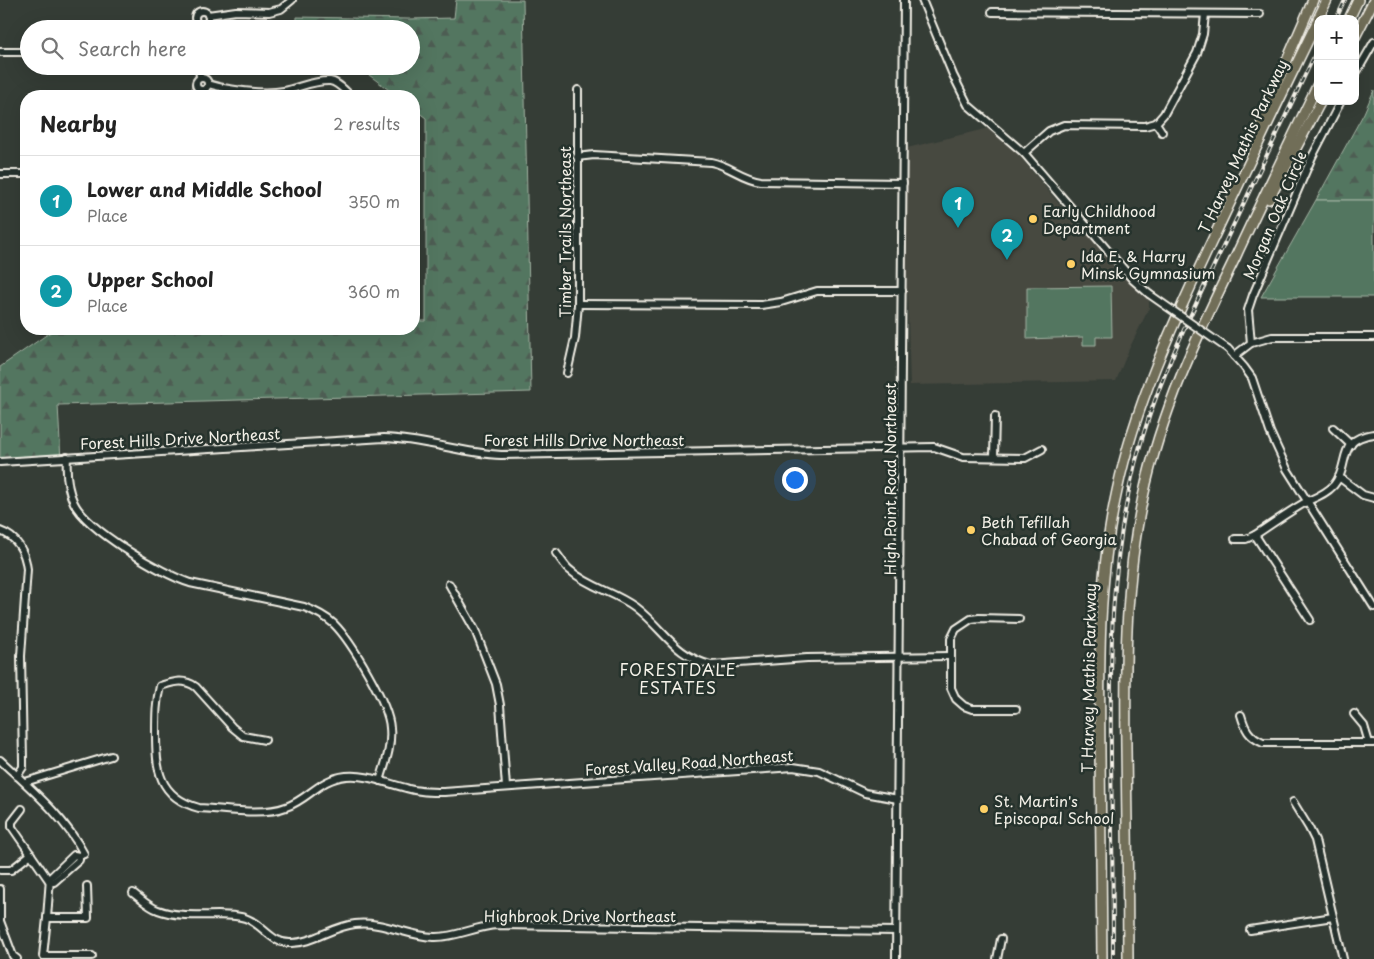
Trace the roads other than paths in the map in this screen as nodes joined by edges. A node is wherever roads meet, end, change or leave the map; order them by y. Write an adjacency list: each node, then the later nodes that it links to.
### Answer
1 (292, 0): 11 (street)
2 (904, 0): 39 (street, High Point Road Northeast)
3 (922, 0): 35 (street)
4 (1314, 0): 34 (highway)
5 (1327, 0): 12 (highway, T Harvey Mathis Parkway)
6 (1358, 0): 13 (highway)
7 (1374, 0): 17 (highway)
8 (992, 12): 9 (street)
9 (1205, 14): 10 (street); 32 (street)
10 (1260, 14)
11 (208, 15): 14 (street); 15 (street)
12 (1320, 15)
13 (1351, 15)
14 (196, 20)
15 (207, 20)
16 (1314, 27): 34 (highway, T Harvey Mathis Parkway)
17 (1359, 29)
18 (1374, 42): 21 (street)
19 (0, 52): 20 (street)
20 (20, 52)
21 (1359, 68)
22 (200, 75): 23 (street)
23 (200, 78): 24 (street); 24 (street)
24 (208, 84): 25 (street)
25 (242, 90)
26 (286, 90): 27 (street)
27 (344, 90)
28 (578, 90): 36 (street, Timber Trails Northeast)
29 (1314, 92): 40 (highway)
30 (1319, 105): 40 (highway)
31 (1340, 105): 44 (street, Morgan Oak Circle)
32 (1156, 122): 33 (street); 35 (street)
33 (1162, 132)
34 (1259, 142): 99 (highway, T Harvey Mathis Parkway)
35 (1024, 153): 45 (street, bridge)
36 (577, 157): 39 (street); 42 (street, Timber Trails Northeast)
37 (0, 174): 38 (street)
38 (20, 174)
39 (903, 183): 41 (street, High Point Road Northeast)
40 (1220, 289): 100 (highway)
41 (902, 291): 42 (street); 51 (street, High Point Road Northeast)
42 (578, 304): 46 (street, Timber Trails Northeast)
43 (1374, 337): 44 (street)
44 (1251, 343): 45 (street)
45 (1234, 356): 58 (street)
46 (567, 373)
47 (996, 416): 54 (street)
48 (1333, 428): 50 (street)
49 (1374, 434): 50 (street)
50 (1351, 445): 56 (street)
51 (901, 447): 53 (street, Forest Hills Drive Northeast); 54 (street, Forest Hills Drive Northeast); 68 (street, High Point Road Northeast)
52 (1042, 449): 54 (street, Forest Hills Drive Northeast)
53 (66, 457): 55 (street, Forest Hills Drive Northeast); 77 (street)
54 (994, 457)
55 (0, 462)
56 (1339, 477): 57 (street); 58 (street)
57 (1374, 498)
58 (1308, 501): 60 (street); 64 (street)
59 (0, 531): 76 (street)
60 (1255, 535): 61 (street); 66 (street)
61 (1235, 539)
62 (556, 553): 68 (street)
63 (449, 584): 79 (street)
64 (1374, 607)
65 (1019, 619): 67 (street)
66 (1310, 620)
67 (950, 656): 68 (street); 69 (street)
68 (900, 658): 80 (street, High Point Road Northeast)
69 (1016, 709)
70 (1354, 714): 73 (street)
71 (1242, 715): 73 (street)
72 (265, 740): 77 (street, Forest Valley Road Northeast)
73 (1371, 743)
74 (111, 756): 78 (street)
75 (0, 760): 76 (street)
76 (17, 776): 78 (street)
77 (380, 781): 79 (street, Forest Valley Road Northeast)
78 (25, 782): 85 (street)
79 (506, 787): 80 (street, Forest Valley Road Northeast)
80 (898, 799): 92 (street, High Point Road Northeast)
81 (1293, 802): 89 (street)
82 (22, 809): 83 (street)
83 (31, 854): 84 (street); 85 (street)
84 (0, 870)
85 (50, 882): 90 (street)
86 (87, 886): 90 (street)
87 (0, 889): 96 (street)
88 (133, 893): 92 (street, Highbrook Drive Northeast)
89 (1333, 917): 91 (street); 101 (street)
90 (47, 918): 95 (street)
91 (1250, 930)
92 (896, 931): 97 (street, High Point Road Northeast)
93 (1001, 939): 98 (street)
94 (92, 956): 95 (street)
95 (42, 957)
96 (17, 959)
97 (896, 959)
98 (997, 959)
99 (1102, 959)
100 (1128, 959)
101 (1343, 959)

